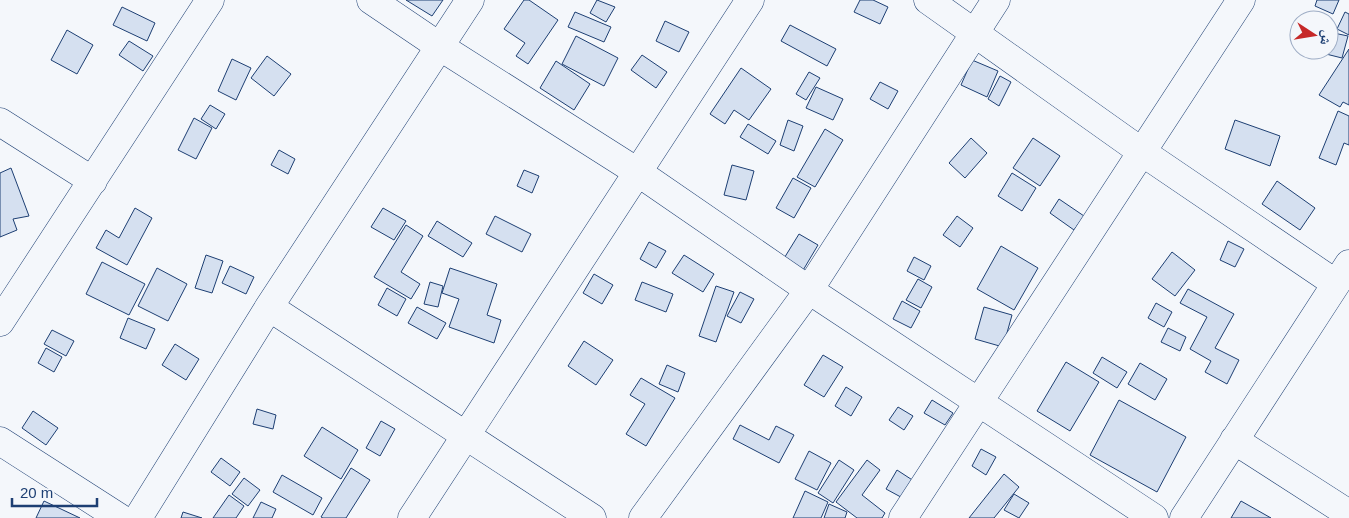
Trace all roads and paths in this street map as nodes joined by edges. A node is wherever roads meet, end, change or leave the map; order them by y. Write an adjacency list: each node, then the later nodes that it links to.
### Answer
1 (210, 0): 13 (street)
2 (371, 0): 9 (street)
3 (470, 0): 9 (street)
4 (750, 0): 12 (street)
5 (928, 0): 8 (street)
6 (996, 0): 8 (street)
7 (1240, 0): 11 (street)
8 (975, 31): 11 (street); 15 (street)
9 (439, 46): 12 (street); 16 (street)
10 (0, 122): 13 (street)
11 (1142, 152): 14 (street); 18 (street)
12 (636, 171): 15 (street); 19 (street)
13 (93, 181): 17 (street)
14 (1342, 273): 20 (street)
15 (809, 290): 18 (street); 27 (street)
16 (269, 307): 19 (street); 24 (street)
17 (0, 322)
18 (978, 402): 28 (street); 29 (street)
19 (466, 435): 25 (street); 26 (street)
20 (1234, 440): 22 (street); 30 (street)
21 (0, 441): 23 (street)
22 (1349, 514)
23 (120, 518)
24 (138, 518)
25 (412, 518)
26 (592, 518)
27 (643, 518)
28 (903, 518)
29 (1154, 518)
30 (1184, 518)

